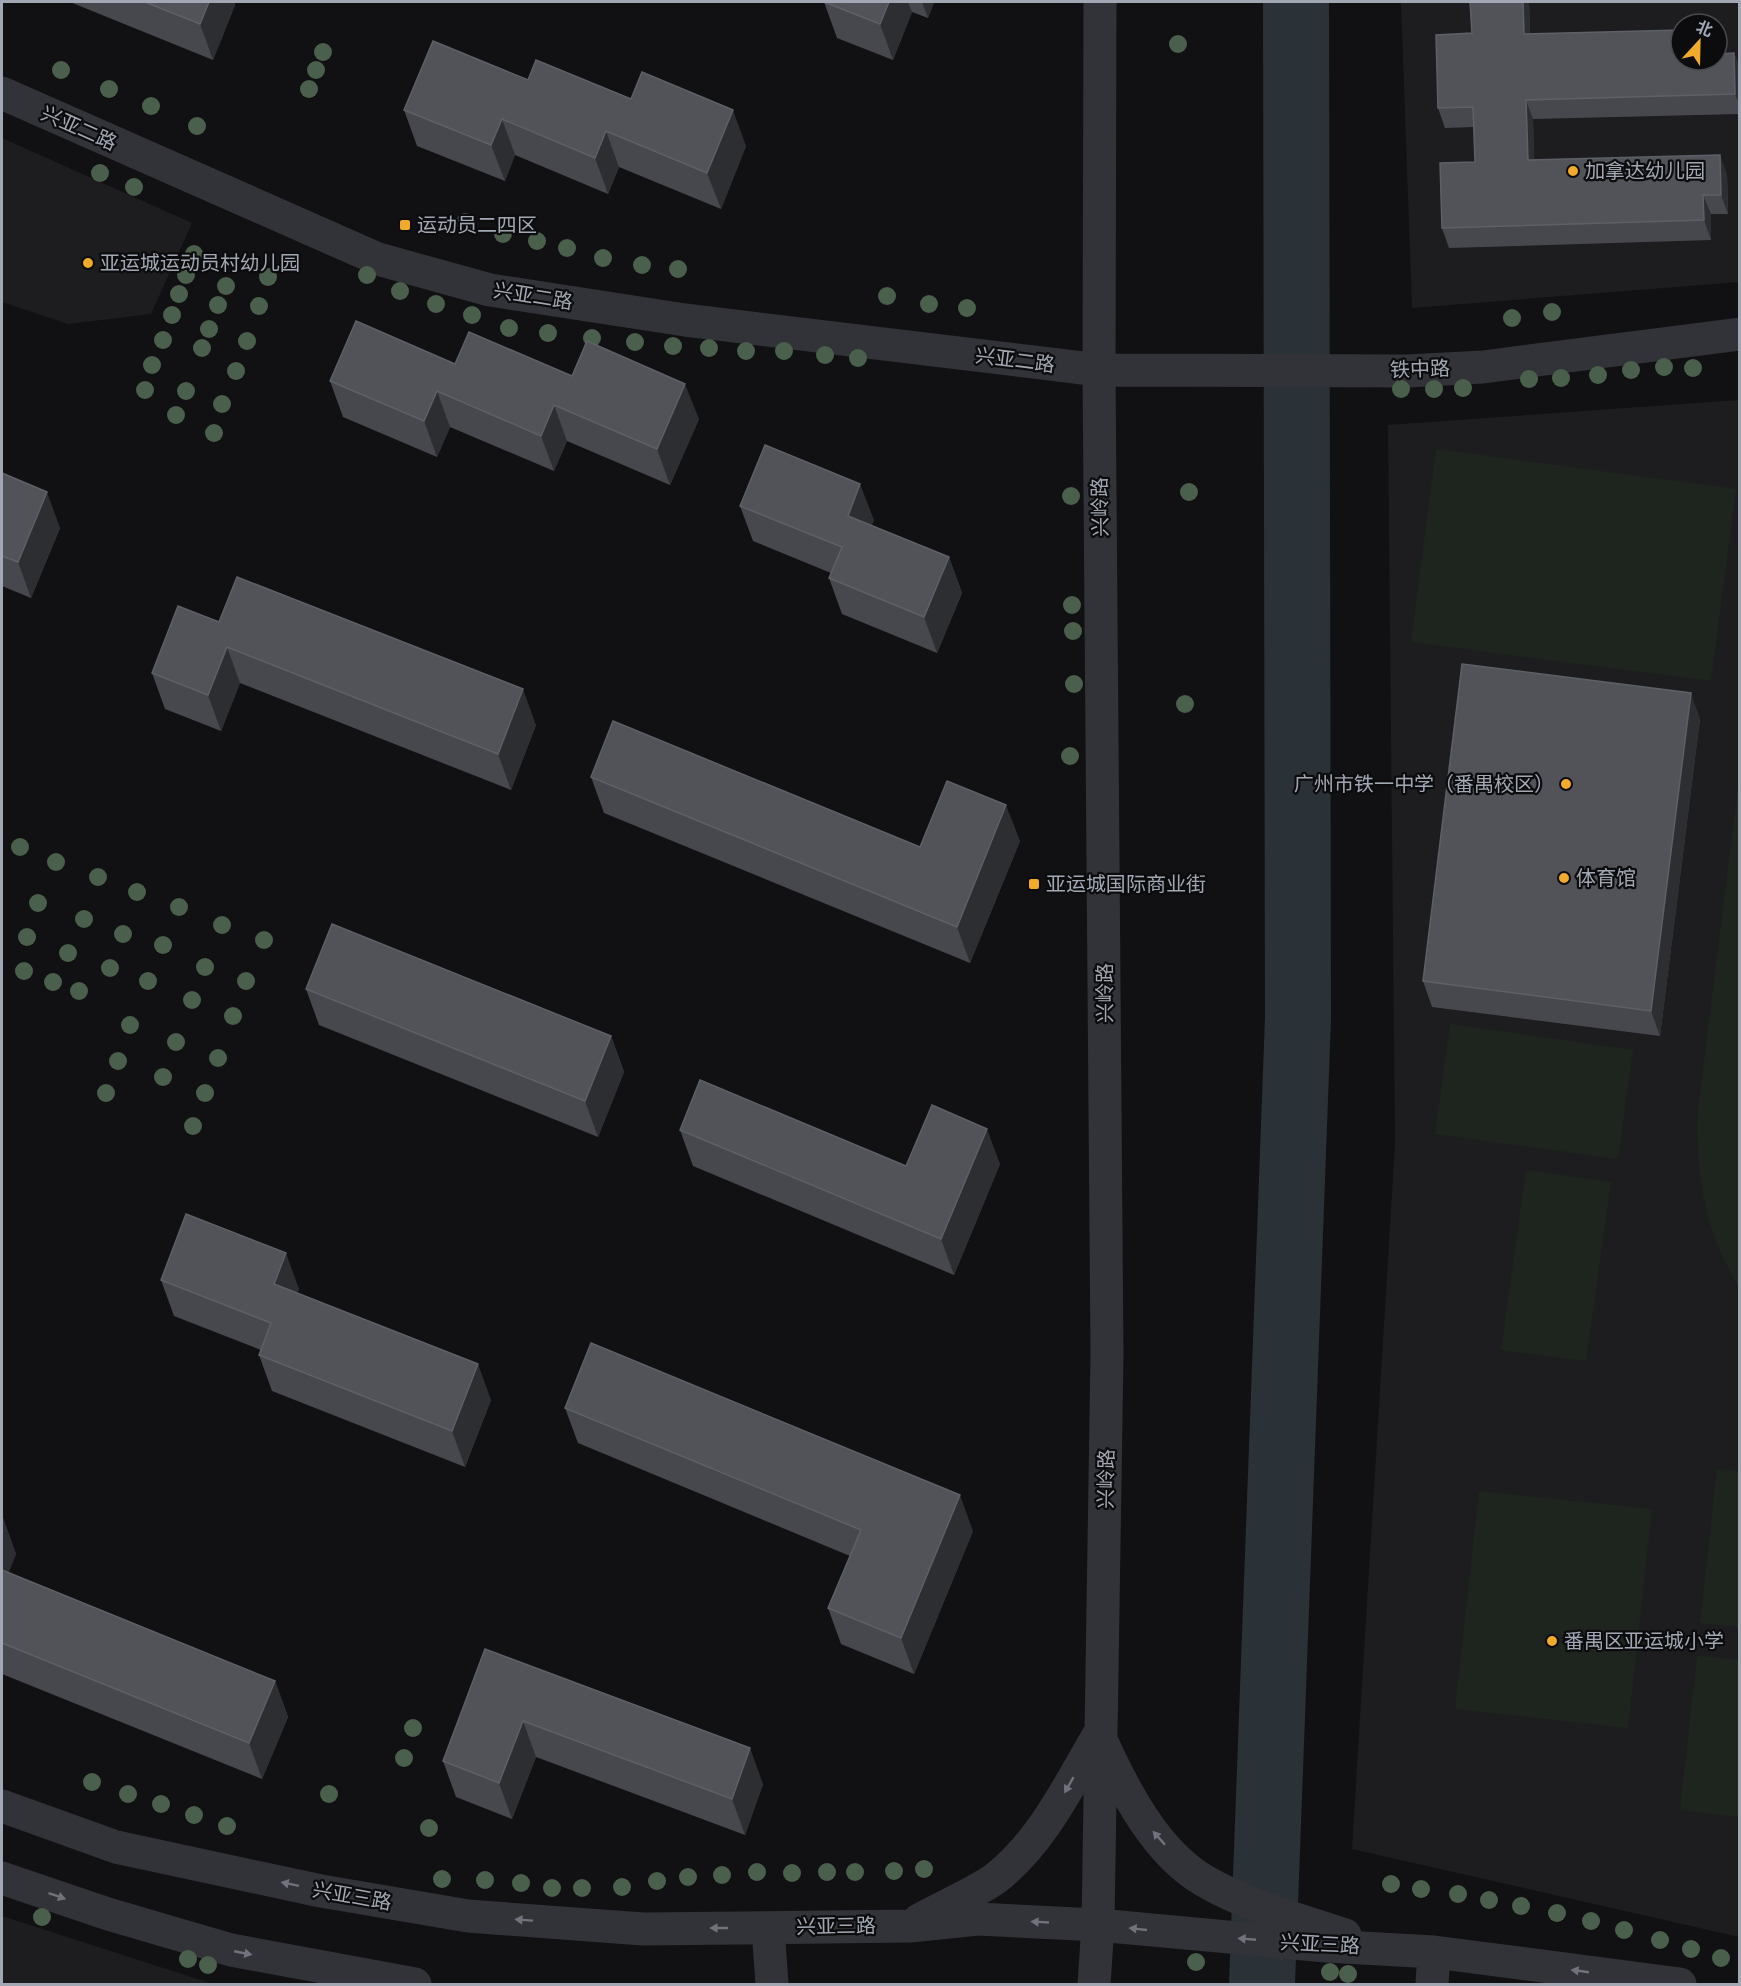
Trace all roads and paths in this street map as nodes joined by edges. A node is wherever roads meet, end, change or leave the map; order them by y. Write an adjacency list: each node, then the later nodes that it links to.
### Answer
1 (1100, 2): 4 (street, 兴岭路)
2 (2, 93): 4 (street, 兴亚二路)
3 (1740, 334): 4 (street, 铁中路)
4 (1099, 370): 5 (street, 兴岭路)
5 (1099, 1734): 8 (street, 兴岭路); 9 (street, one-way to 9); 11 (street, one-way to 5)
6 (2, 1806): 10 (street, 兴亚三路, one-way to 6)
7 (2, 1878): 13 (street, one-way to 13)
8 (1098, 1925): 9 (street, 兴亚三路, one-way to 9); 11 (street, 兴亚三路, one-way to 8); 15 (street, 兴岭路)
9 (910, 1926): 10 (street, 兴亚三路)
10 (768, 1928): 14 (street)
11 (1326, 1937): 12 (street, 兴亚三路)
12 (1434, 1952): 16 (street); 17 (street, 兴亚三路, one-way to 12)
13 (415, 1984)
14 (772, 1984)
15 (1094, 1984)
16 (1432, 1984)
17 (1680, 1984)

